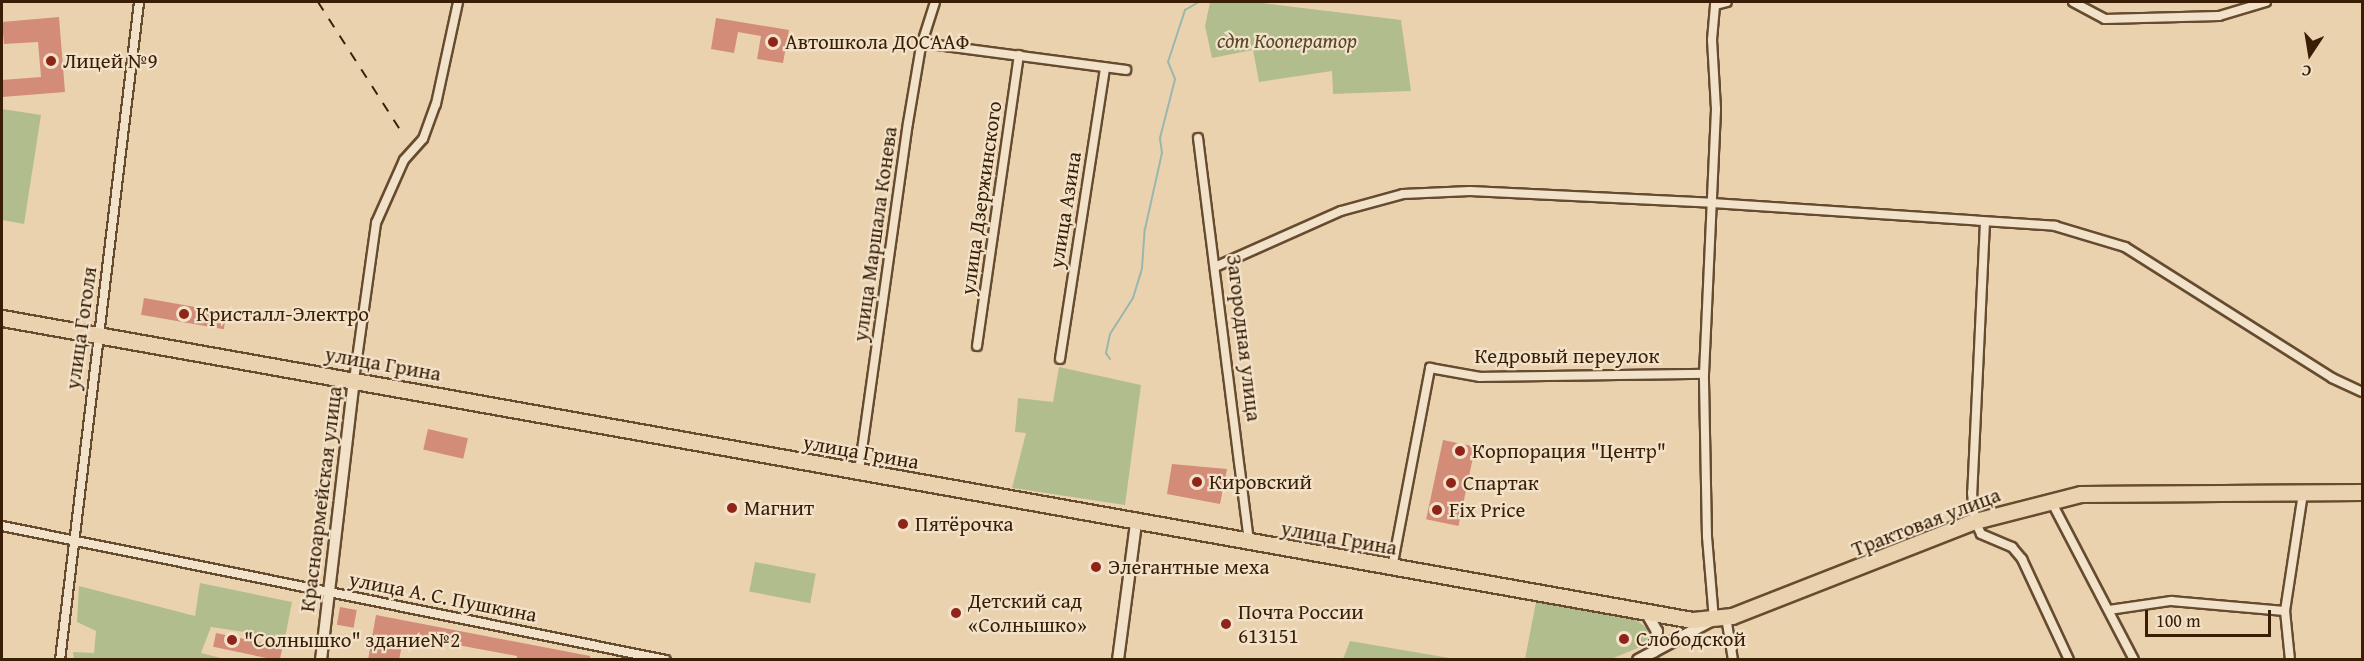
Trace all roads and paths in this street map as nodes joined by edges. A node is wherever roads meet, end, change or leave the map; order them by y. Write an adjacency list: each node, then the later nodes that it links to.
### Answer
1 (139, 2): 16 (street, улица Гоголя)
2 (458, 2): 21 (street, Красноармейская улица)
3 (935, 2): 7 (street, улица Маршала Конева)
4 (1727, 2): 12 (street)
5 (2073, 2): 6 (street)
6 (2266, 2)
7 (922, 43): 8 (street); 23 (street, улица Маршала Конева)
8 (1019, 55): 9 (street); 17 (street, улица Дзержинского)
9 (1105, 67): 10 (street); 18 (street, улица Азина)
10 (1126, 70)
11 (1198, 138): 14 (street, Загородная улица)
12 (1712, 202): 13 (street); 14 (street); 20 (street)
13 (1985, 222): 22 (street); 27 (street)
14 (1215, 267): 31 (street, Загородная улица)
15 (2, 318): 16 (highway, улица Грина)
16 (99, 335): 21 (highway, улица Грина); 30 (street, улица Гоголя)
17 (978, 346)
18 (1060, 359)
19 (1430, 368): 20 (street, Кедровый переулок); 32 (street, улица Грина)
20 (1704, 374): 37 (street)
21 (354, 380): 23 (highway, улица Грина); 33 (main road, Красноармейская улица)
22 (2362, 392)
23 (858, 473): 28 (highway, улица Грина)
24 (2362, 492): 25 (highway, Трактовая улица)
25 (2303, 494): 26 (highway, Трактовая улица); 35 (street)
26 (2050, 501): 27 (highway, Трактовая улица); 34 (street)
27 (1975, 521): 37 (highway, Трактовая улица); 45 (street)
28 (1136, 523): 31 (highway, улица Грина); 42 (main road)
29 (2, 526): 30 (street, улица А. С. Пушкина)
30 (72, 540): 33 (street, улица А. С. Пушкина); 39 (street, улица Гоголя)
31 (1249, 543): 32 (highway, улица Грина)
32 (1391, 569): 36 (highway, улица Грина)
33 (330, 594): 40 (main road, Красноармейская улица); 41 (street, улица А. С. Пушкина)
34 (2109, 610): 35 (street); 46 (street)
35 (2285, 611): 47 (street)
36 (1647, 614): 37 (highway, улица Грина); 38 (main road)
37 (1720, 619): 38 (main road); 44 (street)
38 (1651, 655): 43 (main road)
39 (60, 660)
40 (321, 660)
41 (666, 660)
42 (1118, 660)
43 (1638, 660)
44 (1733, 660)
45 (2069, 660)
46 (2134, 660)
47 (2290, 660)

